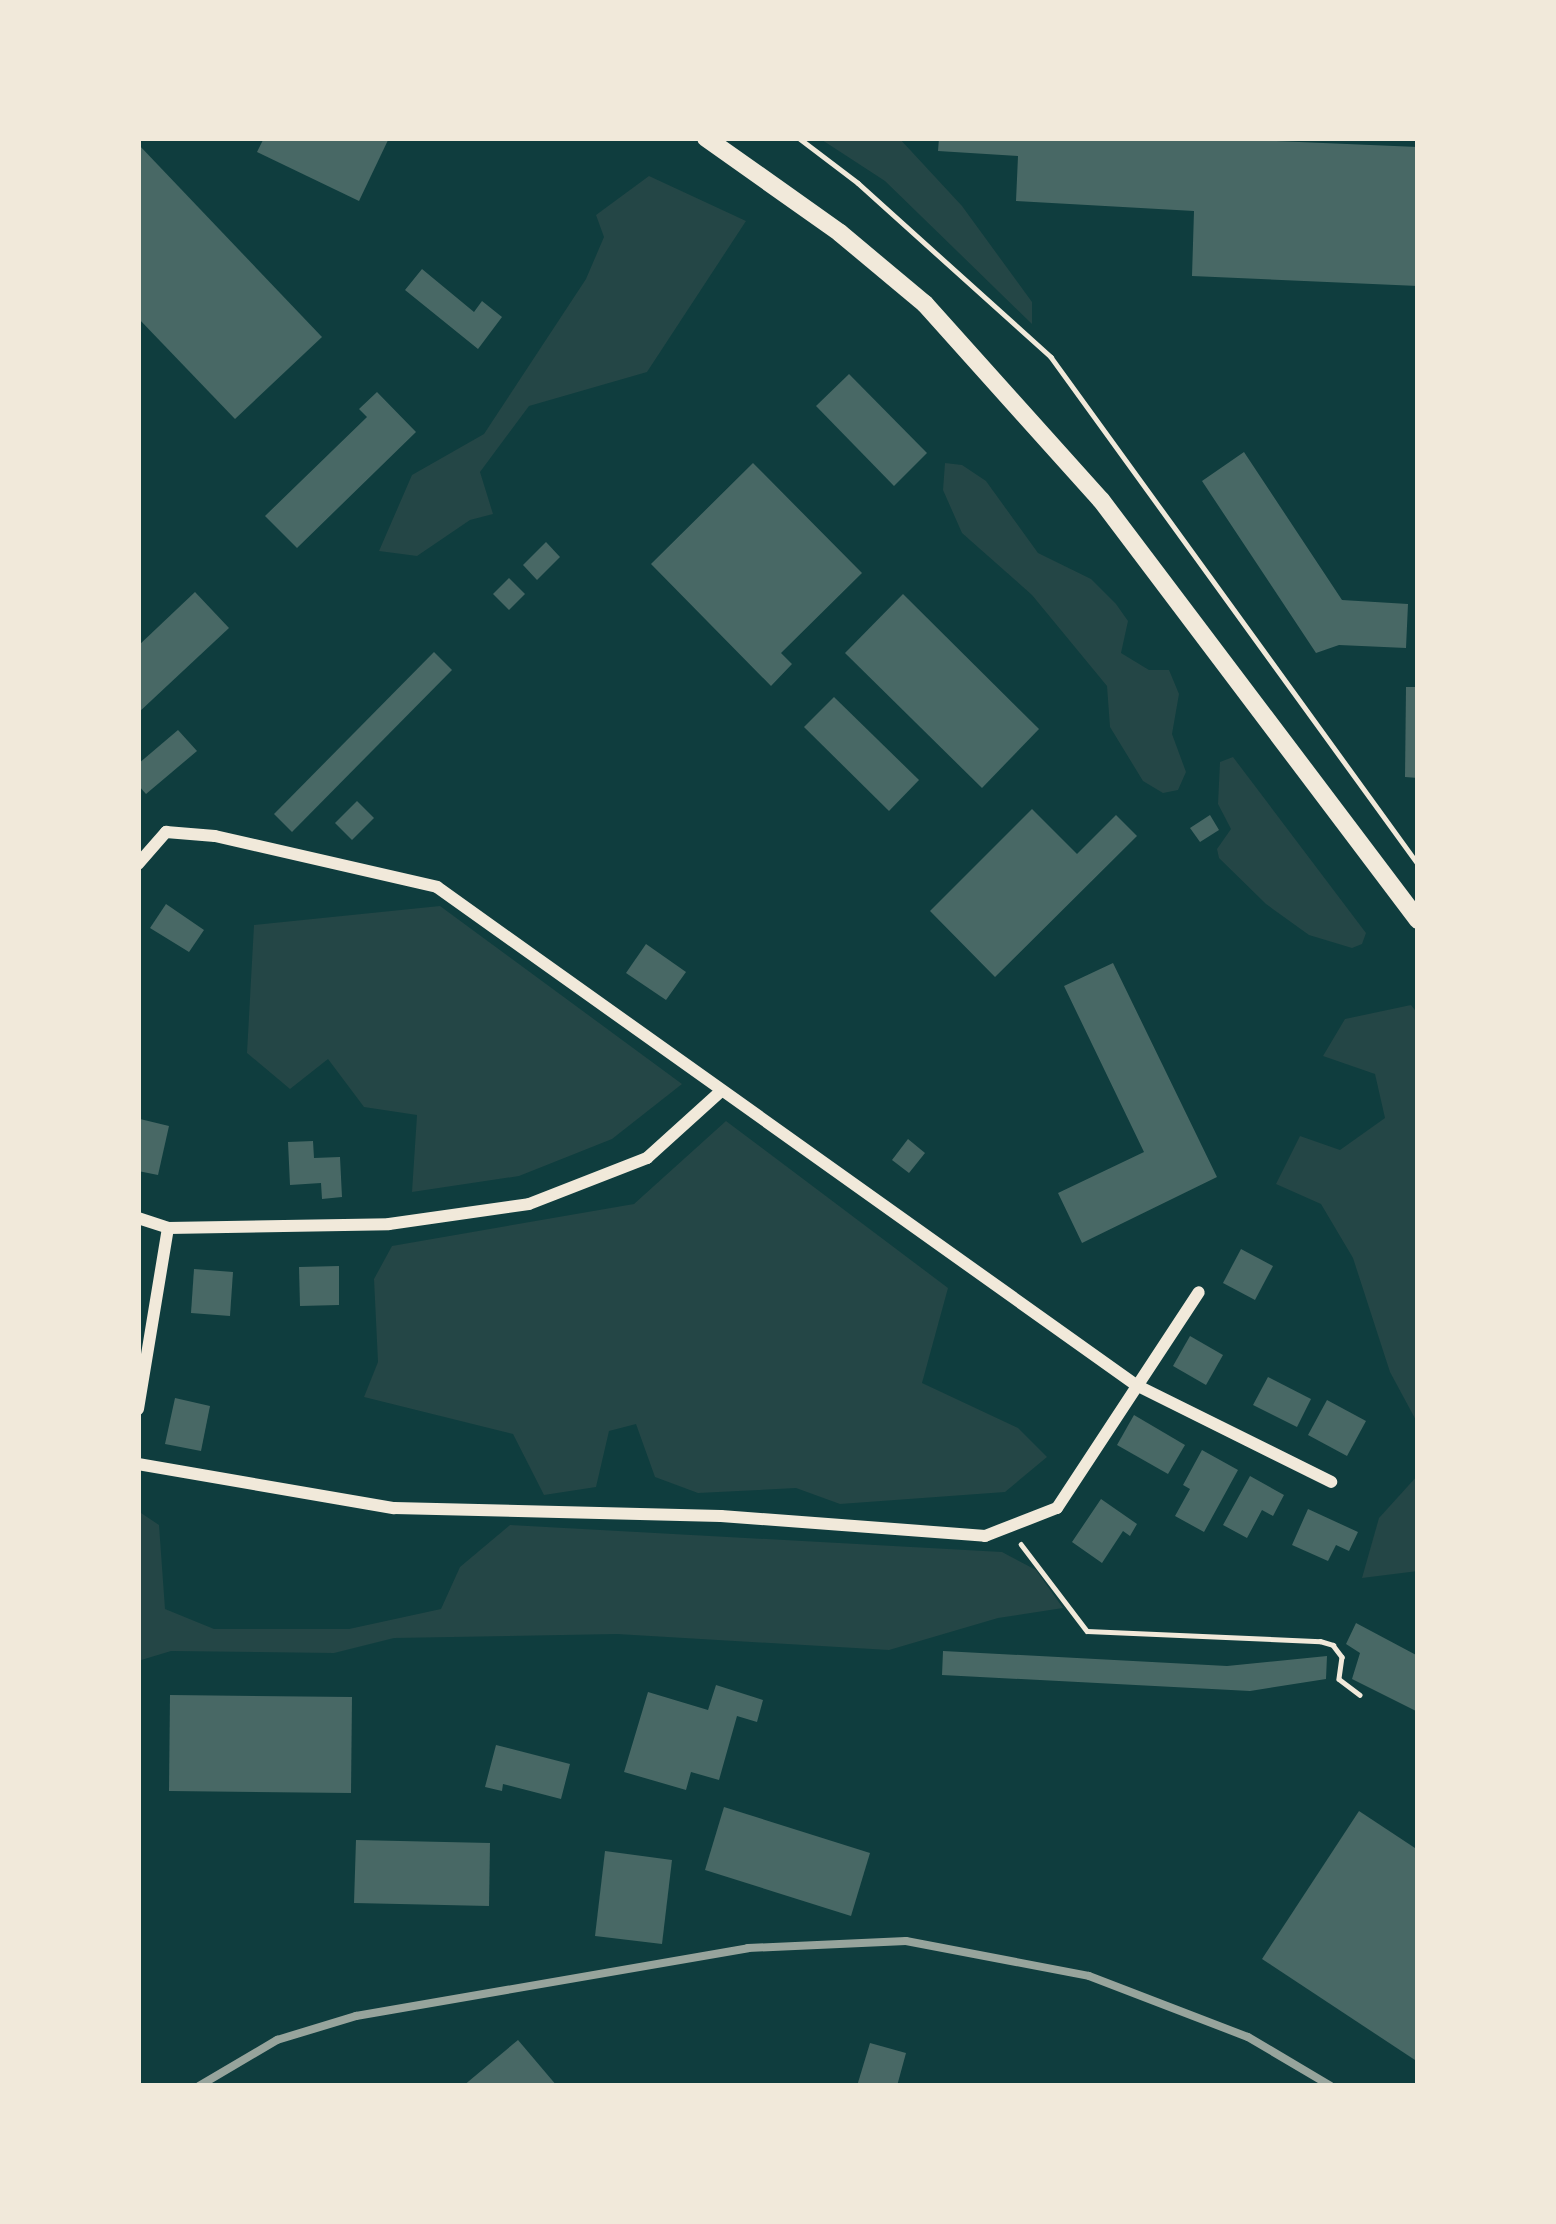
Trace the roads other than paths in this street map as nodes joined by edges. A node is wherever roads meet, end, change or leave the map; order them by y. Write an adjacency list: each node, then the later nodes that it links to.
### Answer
1 (706, 138): 3 (main road)
2 (138, 864): 4 (street)
3 (1418, 920)
4 (719, 1092): 6 (street); 8 (street)
5 (138, 1218): 6 (street)
6 (168, 1228): 9 (street)
7 (1199, 1292): 8 (street)
8 (1136, 1385): 10 (street); 11 (street)
9 (138, 1408)
10 (138, 1464)
11 (1330, 1482)

